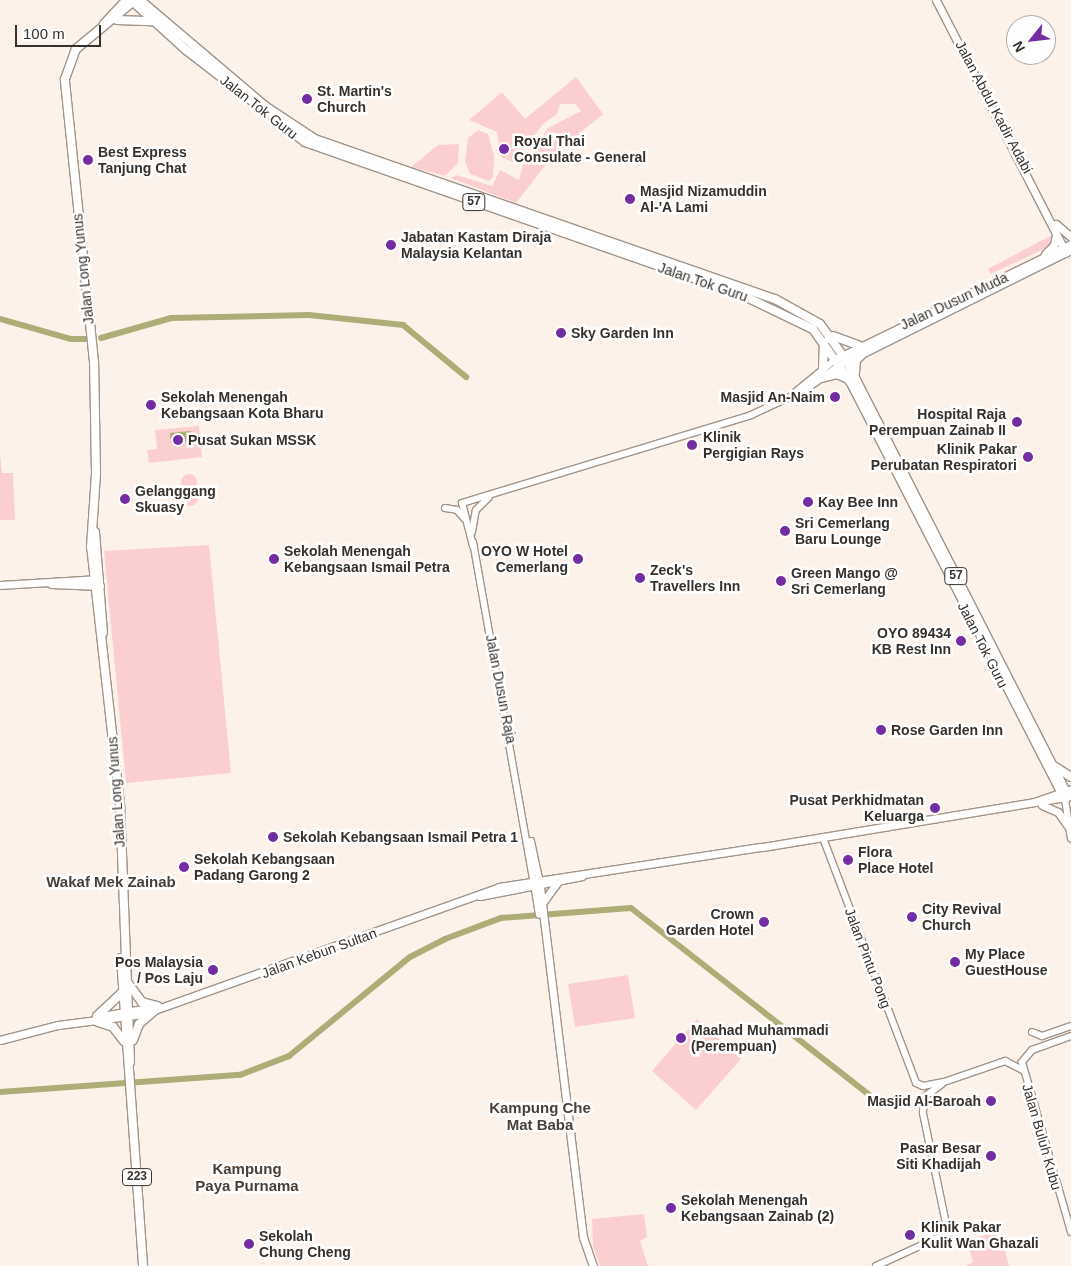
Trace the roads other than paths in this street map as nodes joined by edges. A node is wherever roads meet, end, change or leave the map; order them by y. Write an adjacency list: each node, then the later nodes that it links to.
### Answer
1 (117, 0): 5 (main road)
2 (133, 0): 5 (main road, Jalan Long Yunus); 6 (main road, Jalan Tok Guru / 57)
3 (148, 0): 6 (main road)
4 (936, 0): 7 (main road, Jalan Abdul Kadir Adabi)
5 (114, 17): 6 (main road); 27 (main road, Jalan Long Yunus)
6 (155, 19): 11 (main road, Jalan Tok Guru / 57); 12 (main road, Jalan Tok Guru / 57)
7 (1056, 227): 8 (main road); 9 (main road, Jalan Abdul Kadir Adabi); 10 (main road)
8 (1071, 237)
9 (1068, 248): 10 (main road, Jalan Dusun Muda); 13 (main road, Jalan Dusun Muda)
10 (1039, 260): 14 (main road, Jalan Dusun Muda)
11 (829, 334): 14 (main road); 15 (main road, Jalan Tok Guru / 57)
12 (820, 335): 15 (main road, Jalan Tok Guru / 57); 16 (main road)
13 (872, 345): 15 (main road, Jalan Dusun Muda); 19 (main road)
14 (858, 346): 15 (main road, Jalan Dusun Muda)
15 (842, 359): 16 (street); 17 (street); 18 (main road, Jalan Tok Guru / 57); 19 (main road, Jalan Tok Guru / 57)
16 (823, 369): 20 (street)
17 (821, 378): 18 (main road); 20 (street)
18 (851, 383): 31 (main road, Jalan Tok Guru / 57)
19 (859, 386): 29 (main road, Jalan Tok Guru / 57)
20 (792, 395): 21 (street)
21 (492, 494): 22 (street); 25 (street)
22 (464, 502): 24 (street, Jalan Dusun Raja); 25 (street, Jalan Dusun Raja)
23 (445, 508): 24 (street)
24 (467, 524): 26 (street, Jalan Dusun Raja)
25 (472, 532): 26 (street, Jalan Dusun Raja)
26 (473, 546): 37 (street, Jalan Dusun Raja)
27 (97, 582): 28 (main road); 42 (main road, Jalan Long Yunus)
28 (0, 585)
29 (1053, 764): 30 (main road); 31 (main road, Jalan Tok Guru / 57)
30 (1071, 777)
31 (1067, 794): 32 (main road, Jalan Kebun Sultan); 33 (street)
32 (1034, 804): 33 (main road); 34 (main road, Jalan Kebun Sultan)
33 (1070, 823): 35 (street)
34 (823, 838): 36 (main road, Jalan Kebun Sultan); 54 (street, Jalan Pintu Pong)
35 (1071, 839)
36 (591, 873): 37 (main road, Jalan Kebun Sultan); 38 (main road, Jalan Kebun Sultan)
37 (537, 883): 38 (main road, Jalan Kebun Sultan); 39 (main road, Jalan Kebun Sultan); 40 (main road, Jalan Kebun Sultan); 41 (main road)
38 (557, 883): 41 (main road)
39 (519, 889): 40 (main road, Jalan Kebun Sultan); 41 (main road)
40 (472, 897): 45 (main road, Jalan Kebun Sultan)
41 (540, 907): 57 (main road)
42 (122, 944): 43 (main road, Jalan Long Yunus); 44 (main road, Jalan Long Yunus)
43 (126, 979): 45 (main road); 46 (main road, Jalan Long Yunus)
44 (121, 994): 46 (main road, Jalan Long Yunus); 47 (main road)
45 (159, 1007): 46 (main road, Jalan Kebun Sultan); 52 (main road)
46 (126, 1014): 47 (main road, Jalan Kebun Sultan); 52 (main road, 223)
47 (98, 1019): 51 (main road, Jalan Kebun Sultan); 52 (main road)
48 (1071, 1026): 49 (street)
49 (1032, 1032)
50 (1069, 1037): 53 (street)
51 (0, 1040)
52 (128, 1045): 56 (main road, 223)
53 (1023, 1070): 54 (street); 55 (street, Jalan Buluh Kubu)
54 (944, 1082): 58 (street)
55 (1071, 1232)
56 (143, 1266)
57 (591, 1266)
58 (876, 1266)

